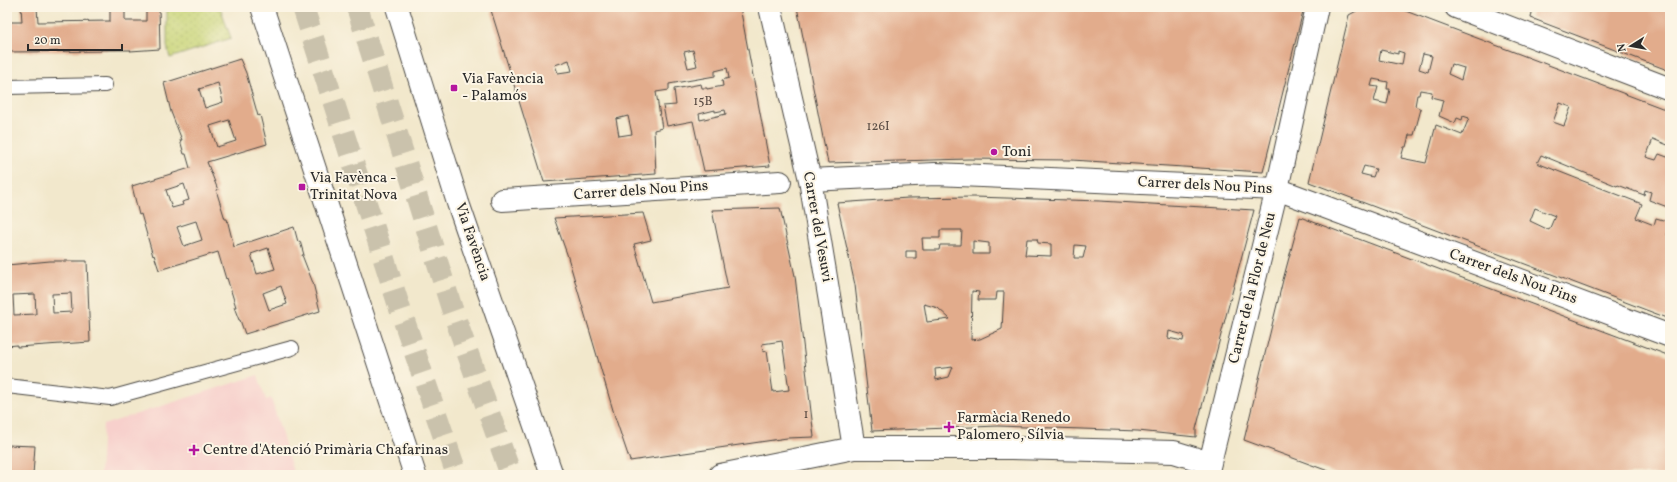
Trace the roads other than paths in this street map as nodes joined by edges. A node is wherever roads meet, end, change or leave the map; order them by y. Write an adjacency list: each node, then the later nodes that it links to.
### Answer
1 (262, 7): 18 (street)
2 (397, 7): 19 (street, Via Favència)
3 (770, 7): 9 (street, Carrer del Vesuvi)
4 (1317, 7): 11 (street, Carrer de la Flor de Neu)
5 (1456, 7): 8 (street)
6 (105, 85): 7 (lane)
7 (7, 87)
8 (1670, 89)
9 (810, 180): 11 (street, Carrer dels Nou Pins); 16 (street, Carrer del Vesuvi)
10 (780, 182): 12 (street, Carrer dels Nou Pins)
11 (1277, 189): 13 (street, Carrer dels Nou Pins); 17 (street, Carrer de la Flor de Neu)
12 (502, 200)
13 (1670, 336)
14 (292, 348): 15 (lane)
15 (7, 386)
16 (854, 448): 17 (street); 20 (street)
17 (1209, 469)
18 (415, 475)
19 (552, 475)
20 (720, 475)

